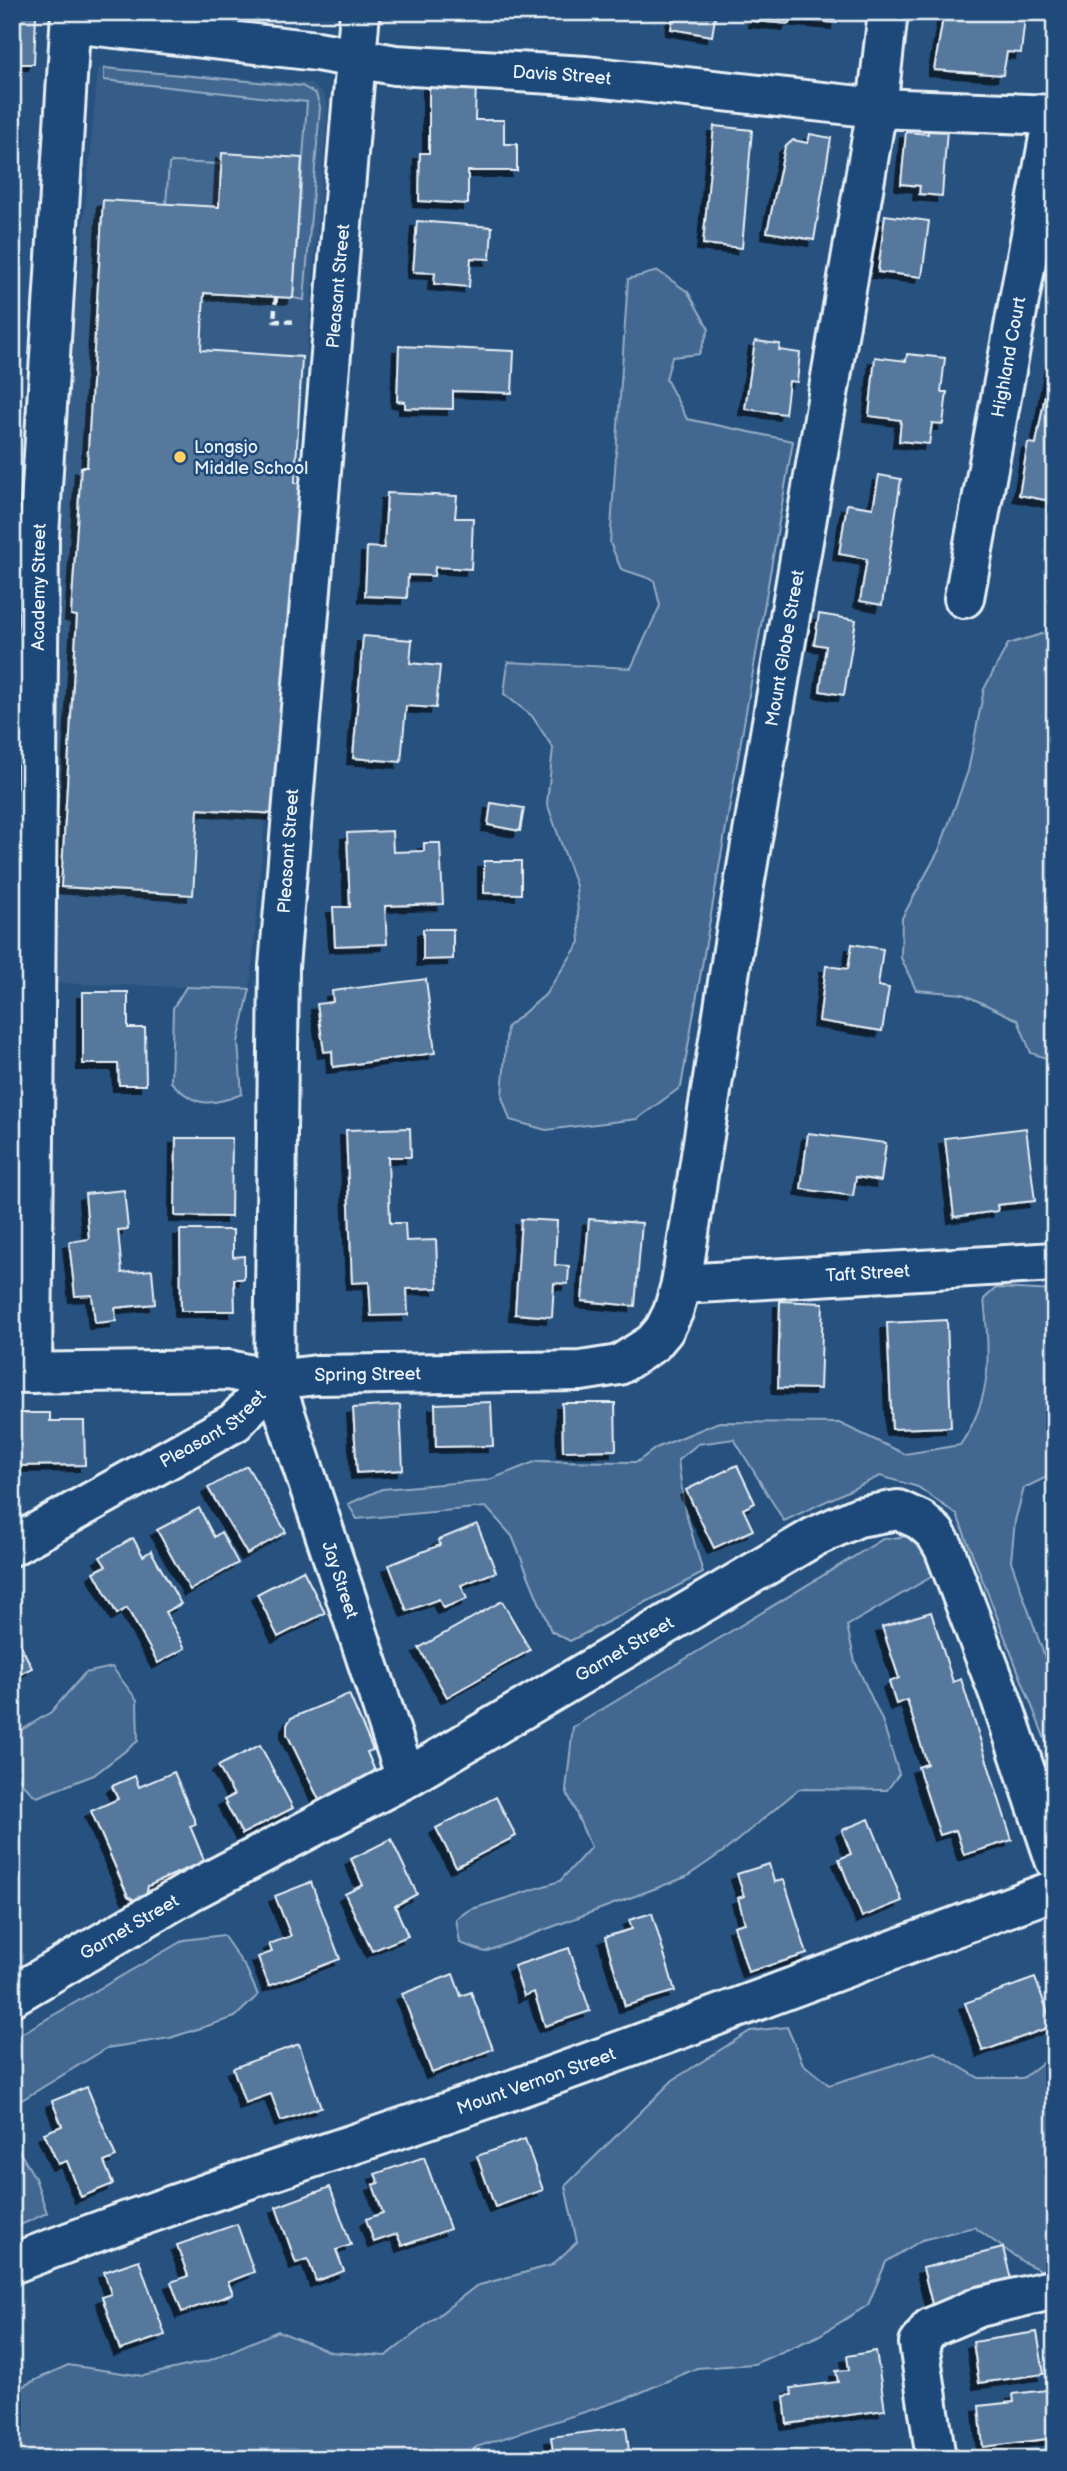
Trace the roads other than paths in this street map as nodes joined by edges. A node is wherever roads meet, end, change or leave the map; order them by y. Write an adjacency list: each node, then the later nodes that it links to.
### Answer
1 (360, 12): 4 (street, Pleasant Street)
2 (888, 12): 5 (street, Mount Globe Street)
3 (71, 18): 4 (street, Davis Street); 10 (street, Academy Street)
4 (356, 58): 5 (street, Davis Street); 11 (street, Pleasant Street)
5 (877, 108): 6 (street, Davis Street); 9 (street, Mount Globe Street)
6 (1054, 116): 7 (street, Highland Court)
7 (964, 598)
8 (1055, 1262): 9 (street, Taft Street)
9 (681, 1284): 11 (street, Spring Street)
10 (22, 1373): 11 (street, Spring Street)
11 (274, 1380): 12 (street, Pleasant Street); 13 (street, Jay Street)
12 (12, 1546)
13 (406, 1778): 14 (street, Garnet Street); 16 (street, Garnet Street)
14 (1055, 1860)
15 (1055, 1890): 17 (street, Mount Vernon Street)
16 (12, 1996)
17 (12, 2264)
18 (1055, 2289): 19 (street)
19 (936, 2459)

